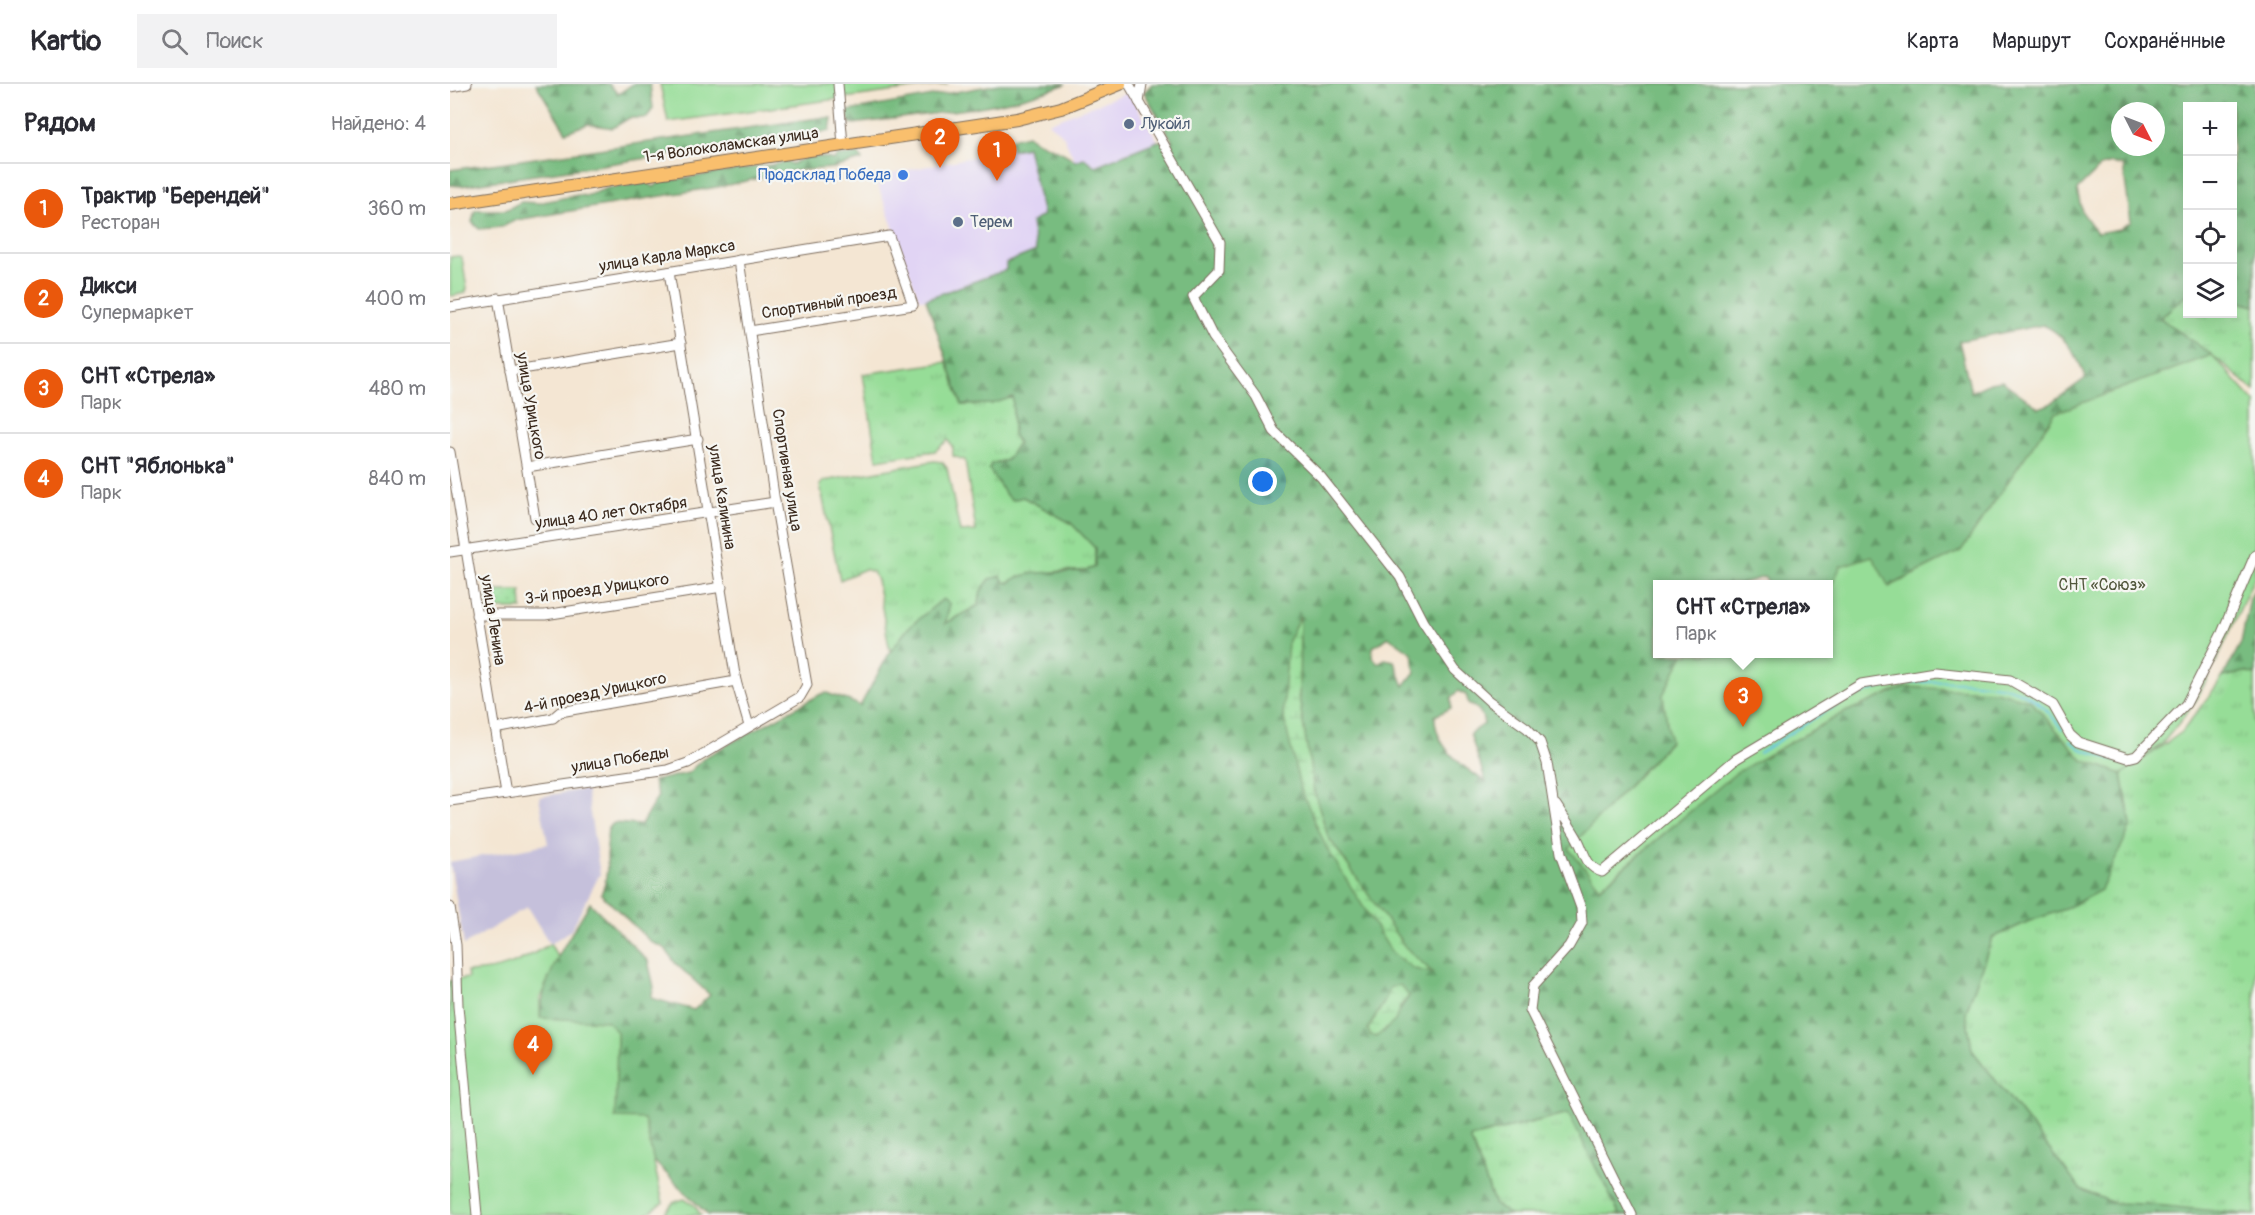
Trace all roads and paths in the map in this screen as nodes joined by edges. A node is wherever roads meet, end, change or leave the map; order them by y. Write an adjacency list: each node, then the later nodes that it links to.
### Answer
1 (467, 84): 7 (street)
2 (838, 84): 10 (street)
3 (1100, 84): 9 (main road)
4 (1120, 84): 9 (main road)
5 (1128, 84): 8 (street)
6 (1142, 84): 8 (street)
7 (450, 87)
8 (1139, 102): 39 (street)
9 (1016, 116): 10 (main road, 1-я Волоколамская улица)
10 (842, 141): 11 (main road, 1-я Волоколамская улица); 12 (main road, 1-я Волоколамская улица)
11 (450, 196)
12 (450, 204)
13 (739, 260): 14 (street, улица Карла Маркса); 16 (street, улица Карла Маркса); 18 (street, Спортивная улица)
14 (669, 272): 15 (street, улица Карла Маркса); 19 (street, улица Калинина)
15 (498, 298): 17 (street, улица Карла Маркса); 20 (street, улица Урицкого)
16 (913, 304): 18 (street, Спортивный проезд)
17 (450, 307)
18 (750, 331): 25 (street, Спортивная улица)
19 (681, 343): 20 (street); 21 (street, улица Калинина)
20 (510, 371): 23 (street, улица Урицкого)
21 (698, 439): 23 (street); 26 (street, улица Калинина)
22 (450, 452): 24 (street, улица Ленина)
23 (526, 467): 27 (street, улица Урицкого)
24 (452, 478): 28 (street, улица Ленина)
25 (775, 502): 26 (street, улица 40 лет Октября); 34 (street, Спортивная улица)
26 (710, 513): 28 (street, улица 40 лет Октября); 31 (street, улица Калинина)
27 (535, 518)
28 (466, 550): 29 (street, улица 40 лет Октября); 32 (street, улица Ленина)
29 (450, 552)
30 (2255, 555): 39 (street)
31 (722, 587): 32 (street, 3-й проезд Урицкого); 33 (street, улица Калинина)
32 (476, 615): 36 (street, улица Ленина)
33 (736, 681): 35 (street, улица Калинина); 36 (street, 4-й проезд Урицкого)
34 (807, 685): 35 (street, улица Победы)
35 (749, 726): 37 (street, улица Победы)
36 (495, 729): 37 (street, улица Ленина)
37 (506, 793): 38 (street, улица Победы)
38 (450, 801)
39 (1554, 803): 42 (street)
40 (450, 907): 41 (street)
41 (477, 1215)
42 (1632, 1215)

